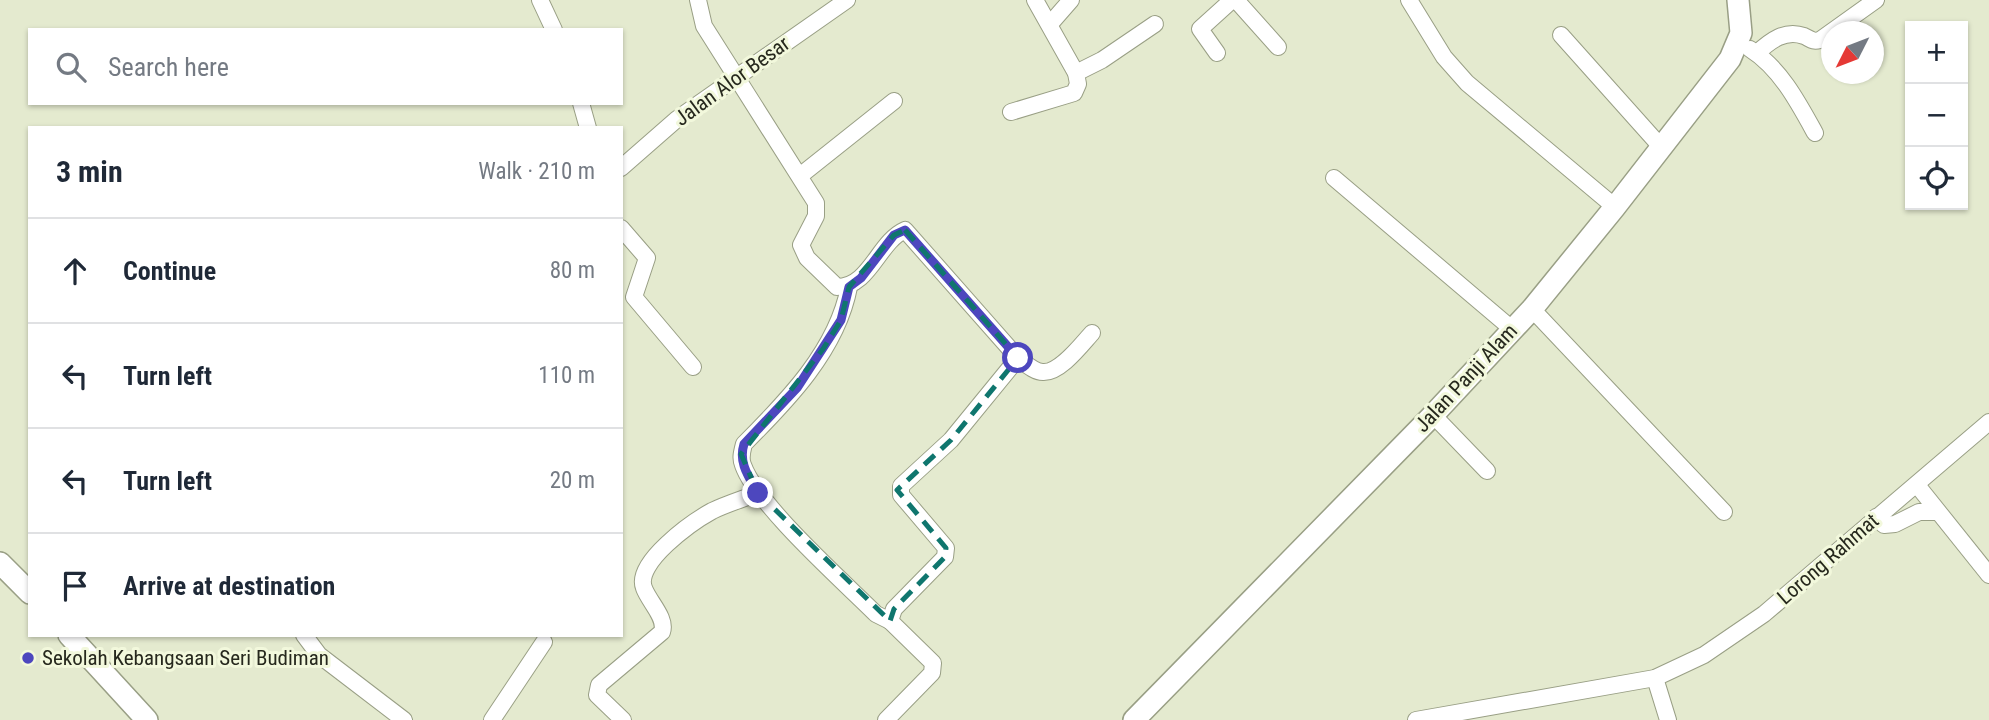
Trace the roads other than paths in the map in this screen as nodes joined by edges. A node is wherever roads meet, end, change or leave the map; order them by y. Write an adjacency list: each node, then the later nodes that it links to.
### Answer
1 (540, 0): 12 (street)
2 (698, 0): 18 (street)
3 (847, 0): 18 (street, Jalan Alor Besar)
4 (1035, 0): 10 (street)
5 (1071, 0): 10 (street)
6 (1234, 0): 14 (street); 16 (street)
7 (1409, 0): 28 (street)
8 (1738, 0): 15 (main road)
9 (1876, 0): 15 (street)
10 (1049, 24): 17 (street)
11 (1155, 24): 17 (street)
12 (553, 28)
13 (1562, 36): 24 (street)
14 (1278, 47)
15 (1748, 47): 23 (street); 24 (main road, Jalan Panji Alam)
16 (1217, 53)
17 (1076, 73): 21 (street)
18 (736, 77): 25 (street, Jalan Alor Besar); 26 (street)
19 (894, 101): 26 (street)
20 (581, 105): 22 (street)
21 (1011, 112)
22 (587, 126)
23 (1815, 133)
24 (1662, 148): 28 (main road, Jalan Panji Alam)
25 (623, 166)
26 (801, 175): 30 (street)
27 (1334, 177): 32 (street)
28 (1615, 207): 31 (main road, Jalan Panji Alam)
29 (623, 230): 35 (street)
30 (849, 287): 34 (street); 40 (street)
31 (1532, 309): 32 (main road, Jalan Panji Alam); 41 (street)
32 (1512, 329): 36 (main road, Jalan Panji Alam)
33 (1092, 334): 34 (street)
34 (1018, 358): 47 (street)
35 (693, 367)
36 (1433, 415): 38 (street); 57 (main road, Jalan Panji Alam)
37 (1989, 422): 39 (street, Lorong Rahmat)
38 (1487, 471)
39 (1917, 485): 42 (street); 43 (street, Lorong Rahmat)
40 (758, 493): 47 (street); 55 (street)
41 (1724, 512)
42 (1938, 512): 43 (street); 45 (street)
43 (1876, 516): 51 (street, Lorong Rahmat)
44 (0, 563): 46 (main road)
45 (1989, 575)
46 (28, 591)
47 (890, 621): 56 (street)
48 (71, 637): 52 (main road)
49 (306, 637): 53 (street)
50 (544, 642): 54 (street)
51 (1655, 678): 58 (street, Lorong Rahmat); 59 (street)
52 (147, 720)
53 (404, 720)
54 (492, 720)
55 (623, 720)
56 (886, 720)
57 (1134, 720)
58 (1416, 720)
59 (1668, 720)

